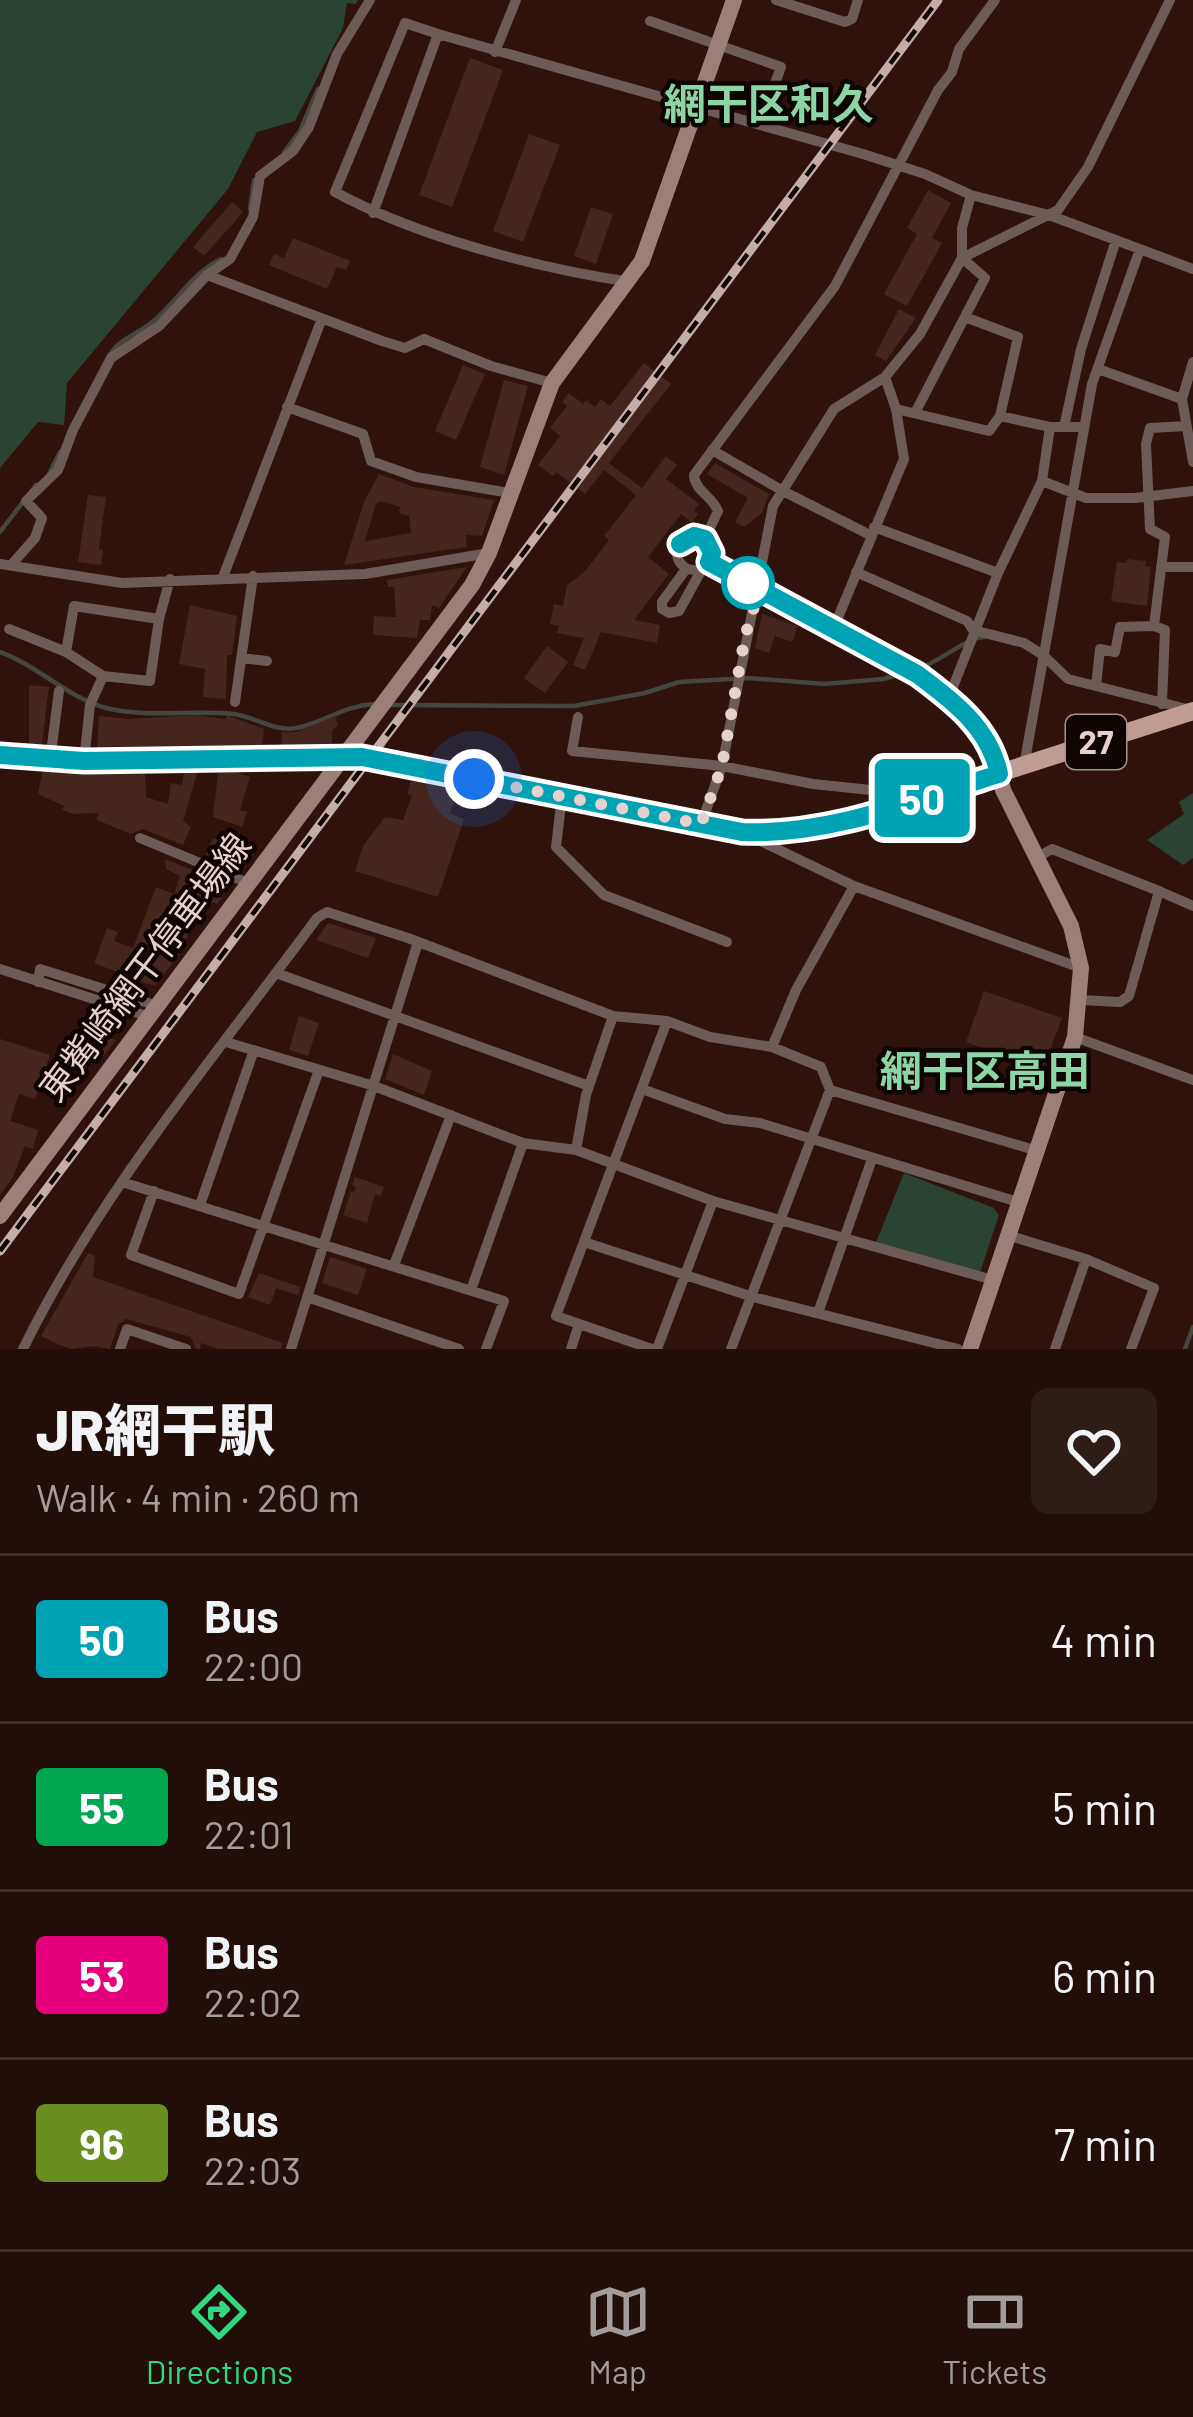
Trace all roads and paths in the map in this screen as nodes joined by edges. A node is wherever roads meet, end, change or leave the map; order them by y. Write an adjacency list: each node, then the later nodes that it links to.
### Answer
1 (370, 0): 23 (street)
2 (516, 0): 12 (street)
3 (734, 0): 11 (main road, 東觜崎網干停車場線)
4 (776, 0): 8 (street)
5 (858, 0): 8 (street)
6 (995, 0): 15 (street)
7 (1170, 0): 18 (street)
8 (812, 5)
9 (650, 21): 11 (street)
10 (438, 34): 12 (street); 17 (street); 17 (street)
11 (718, 45): 13 (main road, 東觜崎網干停車場線); 14 (street)
12 (495, 52): 13 (street)
13 (698, 105): 14 (street); 24 (main road, 東觜崎網干停車場線)
14 (760, 124): 15 (street)
15 (899, 165): 16 (street); 40 (street)
16 (971, 195): 18 (street); 21 (street)
17 (374, 213): 24 (street)
18 (1049, 215): 19 (street); 21 (street)
19 (1116, 240): 20 (street); 38 (street)
20 (1140, 249): 22 (street); 28 (street)
21 (962, 258): 25 (street); 29 (street)
22 (1193, 268)
23 (207, 275): 26 (street); 51 (street)
24 (629, 281): 30 (main road, 東觜崎網干停車場線)
25 (965, 317): 35 (street); 36 (street)
26 (321, 321): 30 (street); 33 (street)
27 (1193, 362): 31 (street)
28 (1098, 369): 32 (street); 39 (street)
29 (886, 377): 34 (street); 43 (street)
30 (553, 383): 46 (main road, 東觜崎網干停車場線)
31 (1190, 384): 32 (street)
32 (1182, 399): 37 (street)
33 (286, 407): 46 (street); 59 (street)
34 (896, 409): 35 (street); 48 (street)
35 (915, 413): 36 (street)
36 (1000, 416): 38 (street)
37 (1186, 426): 41 (street); 47 (street)
38 (1057, 427): 39 (street); 42 (street)
39 (1083, 427): 45 (street)
40 (712, 450): 43 (street); 49 (street)
41 (1193, 462)
42 (1042, 481): 45 (street); 57 (street)
43 (783, 491): 48 (street); 61 (street)
44 (1193, 491): 47 (street)
45 (1071, 492): 47 (street); 70 (street)
46 (509, 493): 50 (main road, 東觜崎網干停車場線)
47 (1147, 496): 53 (street)
48 (872, 531): 56 (street); 57 (street)
49 (705, 539): 52 (street); 55 (street)
50 (489, 553): 58 (street); 80 (main road, 東觜崎網干停車場線)
51 (6, 564): 60 (street)
52 (706, 566): 55 (street); 55 (street); 61 (main road)
53 (1161, 567): 54 (street); 63 (street)
54 (1193, 567)
55 (686, 569)
56 (856, 572): 64 (street); 66 (street)
57 (998, 573): 66 (street)
58 (253, 576): 59 (street); 68 (street)
59 (223, 577): 60 (street)
60 (170, 579): 62 (street)
61 (760, 588): 64 (main road); 83 (street)
62 (159, 619): 67 (street); 71 (street)
63 (1154, 626): 72 (street); 76 (street)
64 (834, 627): 74 (main road)
65 (9, 629): 67 (street)
66 (971, 637): 70 (street); 74 (street)
67 (66, 652): 71 (street)
68 (241, 658): 69 (street); 75 (street)
69 (267, 661)
70 (1042, 661): 72 (street); 84 (street)
71 (103, 676): 82 (street)
72 (1096, 686): 76 (street)
73 (59, 691): 81 (street)
74 (949, 697): 85 (main road)
75 (235, 701)
76 (1162, 704): 77 (street)
77 (1193, 711): 84 (main road, 27)
78 (578, 717): 83 (street)
79 (0, 755): 81 (main road, 27)
80 (342, 757): 82 (main road, 27); 86 (main road, 27); 92 (main road, 東觜崎網干停車場線)
81 (50, 760): 82 (main road, 27)
82 (84, 761)
83 (722, 766): 87 (street); 88 (street)
84 (1024, 766): 85 (main road, 27)
85 (999, 774): 87 (main road, 27); 91 (main road)
86 (562, 796): 88 (main road, 27); 97 (street)
87 (928, 796): 89 (main road, 27)
88 (701, 824): 89 (main road, 27)
89 (742, 832): 93 (street)
90 (140, 838): 92 (street)
91 (1036, 858): 94 (street); 98 (main road)
92 (248, 883): 102 (main road, 東觜崎網干停車場線)
93 (854, 886): 98 (street); 108 (street)
94 (1160, 891): 95 (street); 101 (street)
95 (1193, 906)
96 (418, 942): 100 (street); 103 (street); 104 (street)
97 (727, 942)
98 (1081, 968): 101 (main road)
99 (0, 969): 102 (street)
100 (276, 973): 103 (street); 107 (street)
101 (1080, 1000): 106 (main road)
102 (154, 1011): 128 (main road, 東觜崎網干停車場線)
103 (393, 1015): 112 (street); 113 (street)
104 (613, 1016): 105 (street); 112 (street)
105 (667, 1021): 108 (street); 114 (street)
106 (1075, 1037): 111 (street); 120 (main road)
107 (226, 1042): 109 (street); 123 (street)
108 (772, 1047): 115 (street)
109 (254, 1050): 110 (street); 127 (street)
110 (319, 1070): 113 (street); 130 (street)
111 (1193, 1080)
112 (589, 1086): 119 (street)
113 (374, 1087): 116 (street); 134 (street)
114 (641, 1089): 117 (street); 122 (street)
115 (830, 1090): 117 (street); 120 (street)
116 (451, 1115): 118 (street); 136 (street)
117 (809, 1140): 121 (street); 129 (street)
118 (523, 1143): 119 (street); 139 (street)
119 (576, 1150): 122 (street)
120 (1038, 1151): 126 (main road)
121 (872, 1159): 126 (street); 132 (street)
122 (613, 1166): 125 (street); 133 (street)
123 (122, 1182): 124 (street); 145 (street)
124 (154, 1192): 127 (street); 130 (street)
125 (713, 1201): 129 (street); 137 (street)
126 (1021, 1203): 131 (main road)
127 (200, 1205): 130 (street)
128 (0, 1216)
129 (780, 1220): 132 (street); 140 (street)
130 (265, 1225): 134 (street)
131 (1010, 1236): 135 (street); 138 (main road)
132 (844, 1239): 138 (street); 142 (street)
133 (584, 1242): 137 (street); 143 (street)
134 (324, 1243): 136 (street); 141 (street)
135 (1086, 1259): 157 (street); 158 (street)
136 (394, 1265): 139 (street)
137 (686, 1275): 140 (street); 152 (street)
138 (993, 1280): 156 (main road)
139 (471, 1290): 150 (street)
140 (753, 1297): 142 (street); 153 (street)
141 (307, 1298): 148 (street); 149 (street)
142 (818, 1313): 144 (street)
143 (578, 1327): 151 (street); 152 (street)
144 (910, 1336): 154 (street); 155 (street)
145 (23, 1349)
146 (120, 1349): 147 (street)
147 (187, 1349)
148 (291, 1349)
149 (459, 1349)
150 (486, 1349)
151 (571, 1349)
152 (654, 1349)
153 (731, 1349)
154 (905, 1349)
155 (958, 1349)
156 (970, 1349)
157 (1055, 1349)
158 (1131, 1349)

